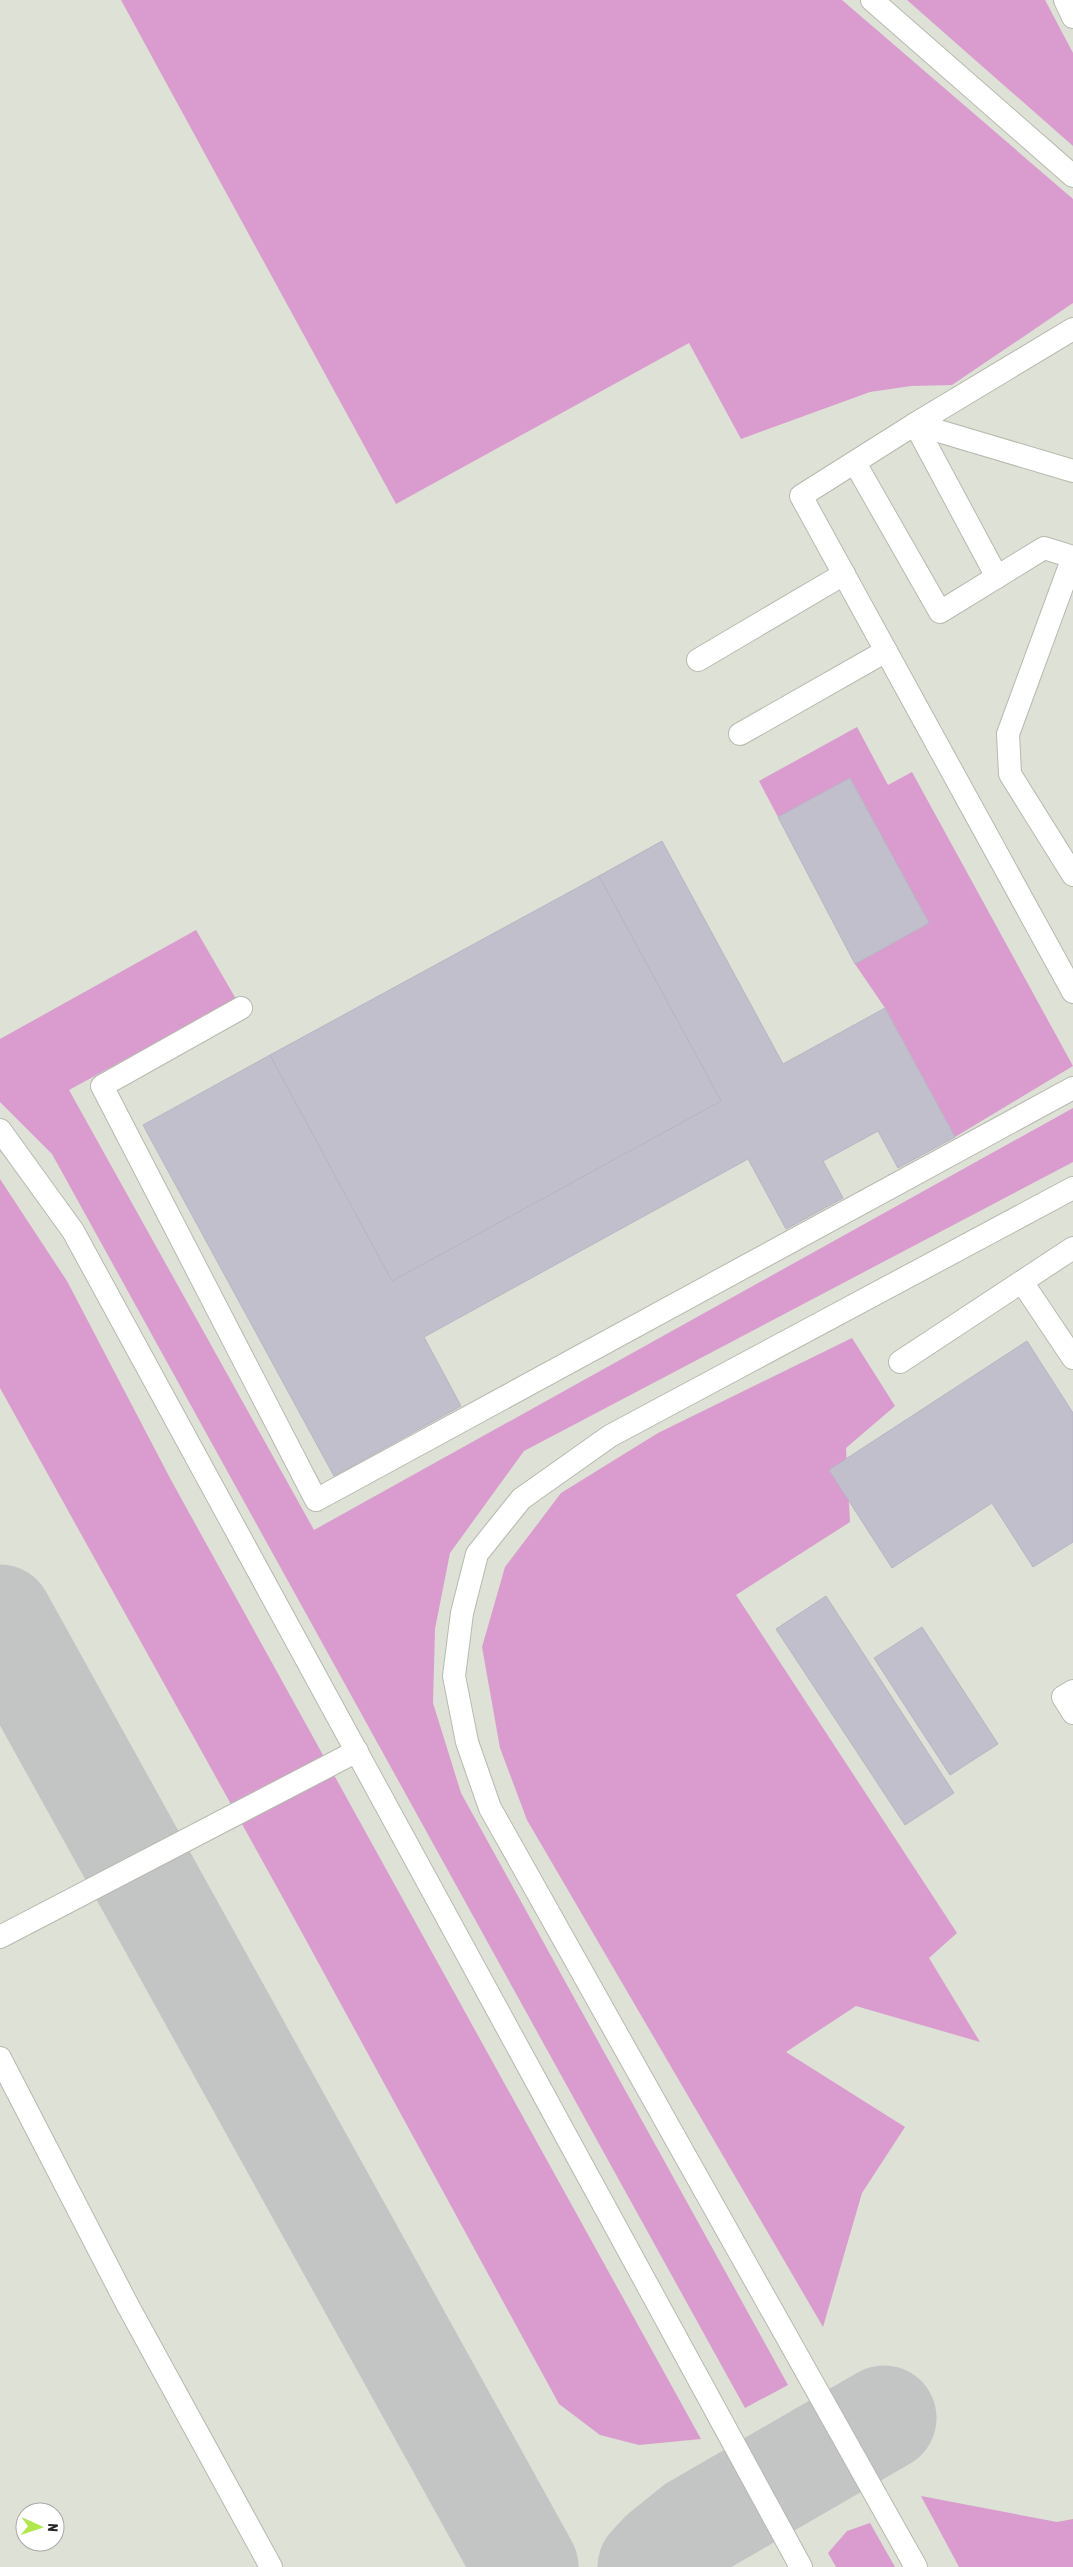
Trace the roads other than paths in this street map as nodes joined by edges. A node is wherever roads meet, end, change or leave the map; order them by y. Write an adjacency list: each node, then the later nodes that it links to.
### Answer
1 (872, 0): 4 (lane)
2 (1065, 0): 3 (lane)
3 (1073, 17)
4 (1073, 176)
5 (1073, 329): 6 (lane)
6 (915, 424): 7 (lane); 8 (lane); 11 (lane)
7 (855, 463): 10 (lane); 11 (lane)
8 (1073, 471)
9 (1073, 557): 11 (lane); 15 (lane)
10 (844, 574): 12 (lane); 13 (lane)
11 (998, 577)
12 (886, 651): 14 (lane); 16 (lane)
13 (698, 660)
14 (740, 734)
15 (1073, 875)
16 (1073, 992)
17 (241, 1008): 18 (lane)
18 (1073, 1088)
19 (0, 1130): 27 (lane)
20 (1073, 1188): 32 (lane)
21 (1073, 1248): 22 (lane)
22 (1022, 1282): 23 (lane); 24 (lane)
23 (1073, 1358)
24 (900, 1362)
25 (1073, 1691): 26 (lane)
26 (1073, 1713)
27 (357, 1751): 28 (lane); 31 (lane)
28 (0, 1937)
29 (0, 2058): 30 (lane)
30 (271, 2567)
31 (801, 2567)
32 (916, 2567)

